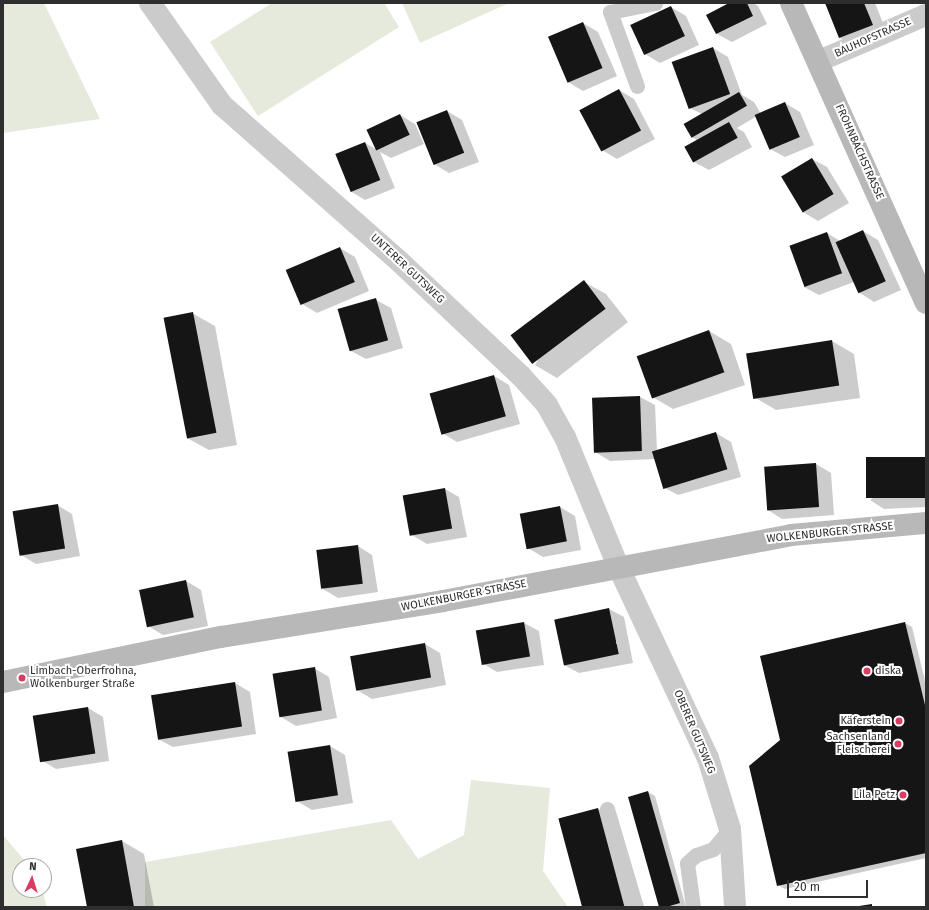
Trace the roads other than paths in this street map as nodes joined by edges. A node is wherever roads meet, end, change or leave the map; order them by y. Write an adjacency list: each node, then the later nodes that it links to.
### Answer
1 (150, 3): 9 (street, UNTERER GUTSWEG)
2 (655, 3): 6 (lane)
3 (791, 3): 5 (main road, FROHNBACHSTRASSE)
4 (926, 15): 5 (street, BAUHOFSTRASSE)
5 (819, 61): 7 (main road, FROHNBACHSTRASSE)
6 (637, 86)
7 (926, 303)
8 (926, 523): 9 (main road, WOLKENBURGER STRASSE)
9 (618, 566): 10 (main road, WOLKENBURGER STRASSE); 12 (street, OBERER GUTSWEG)
10 (3, 682)
11 (607, 809): 13 (lane)
12 (730, 829): 14 (lane); 15 (street, OBERER GUTSWEG)
13 (636, 907)
14 (693, 907)
15 (735, 907)

